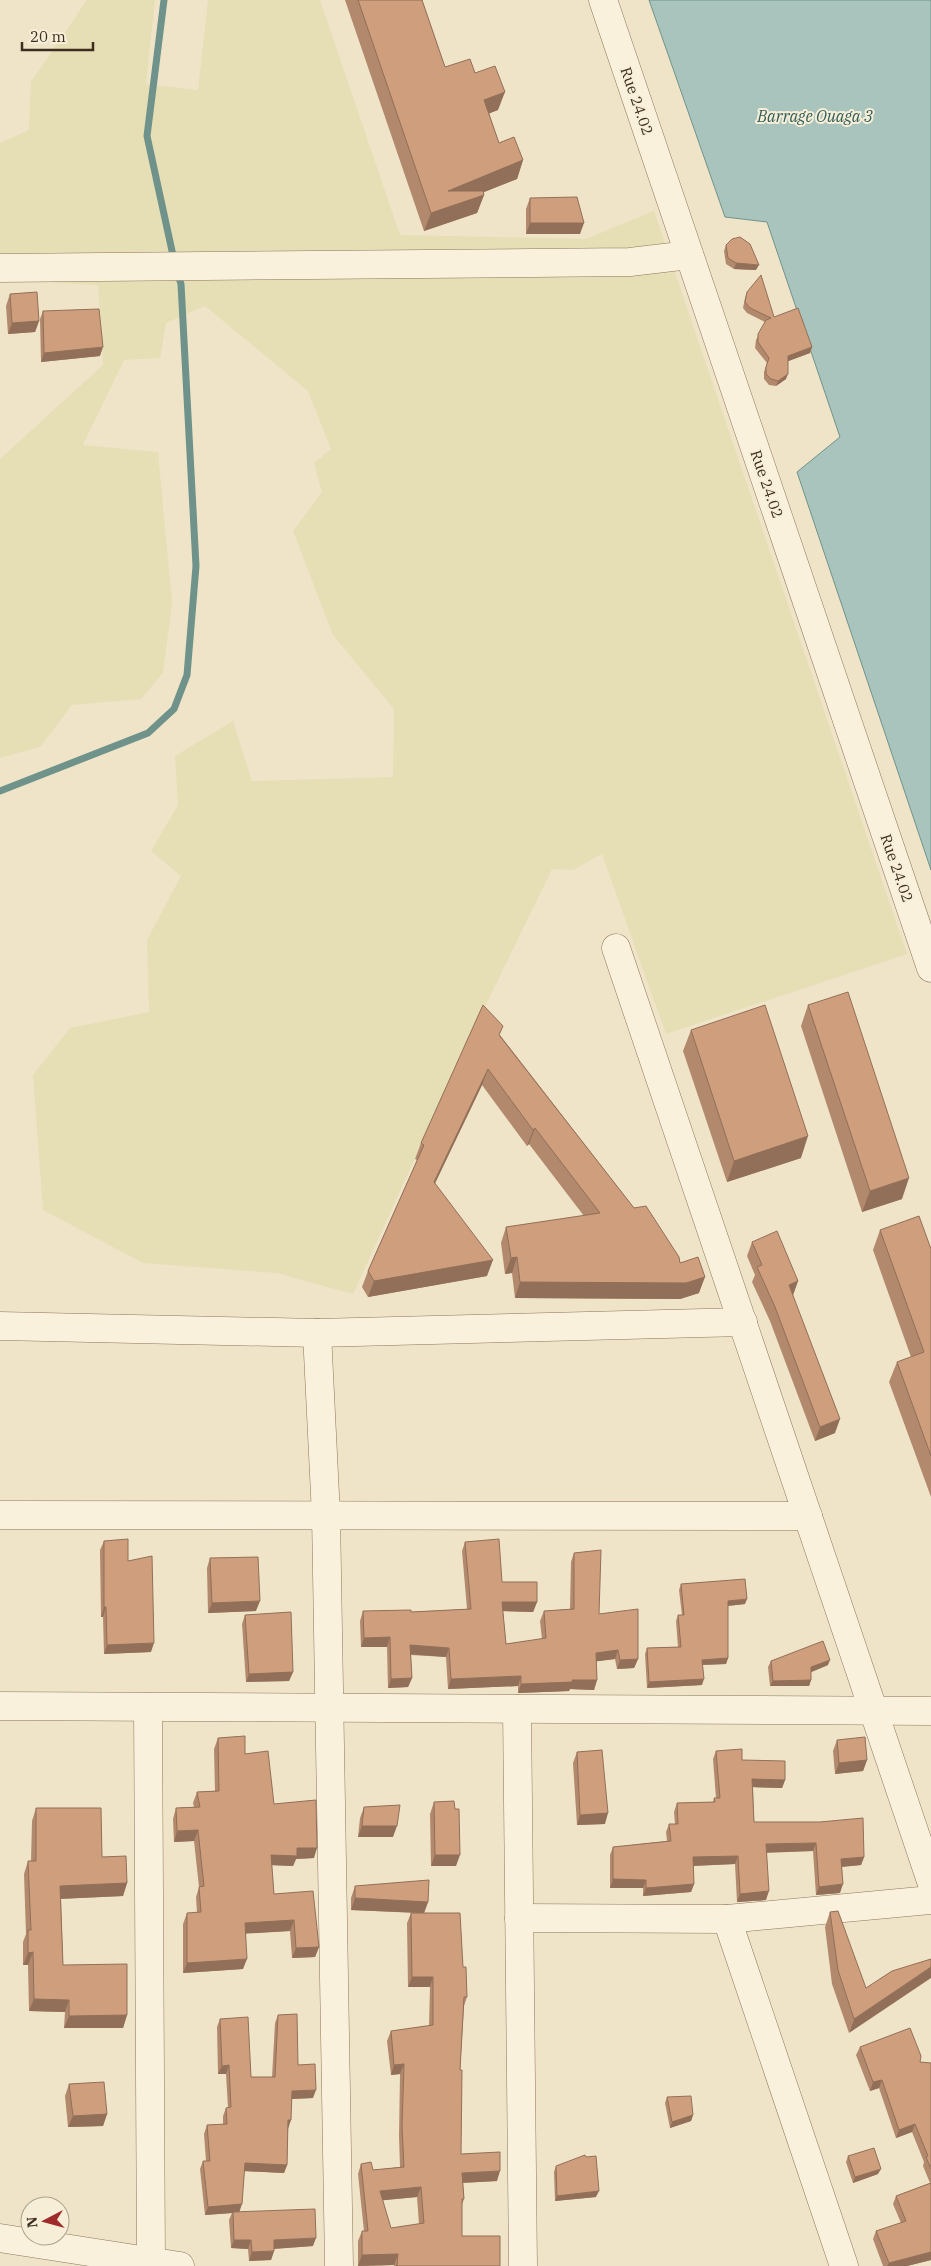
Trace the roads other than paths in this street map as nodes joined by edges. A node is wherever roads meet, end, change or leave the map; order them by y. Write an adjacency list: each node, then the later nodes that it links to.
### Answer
1 (603, 0): 2 (street, Rue 24.02)
2 (689, 255): 3 (street); 5 (street, Rue 24.02)
3 (0, 268)
4 (616, 948): 6 (street)
5 (931, 968)
6 (743, 1322): 8 (street); 11 (street)
7 (0, 1326): 8 (street)
8 (318, 1333): 10 (street)
9 (0, 1515): 10 (street)
10 (326, 1515): 11 (street); 14 (street)
11 (808, 1516): 16 (street)
12 (0, 1706): 13 (street)
13 (148, 1707): 14 (street); 23 (street)
14 (329, 1708): 15 (street); 25 (street)
15 (517, 1709): 16 (street); 20 (street)
16 (873, 1710): 17 (street); 18 (street)
17 (931, 1711)
18 (931, 1881)
19 (931, 1900): 21 (street)
20 (519, 1918): 21 (street); 26 (street)
21 (727, 1919): 27 (street)
22 (0, 2238): 23 (street)
23 (151, 2262): 24 (street)
24 (180, 2266)
25 (339, 2266)
26 (522, 2266)
27 (844, 2266)

